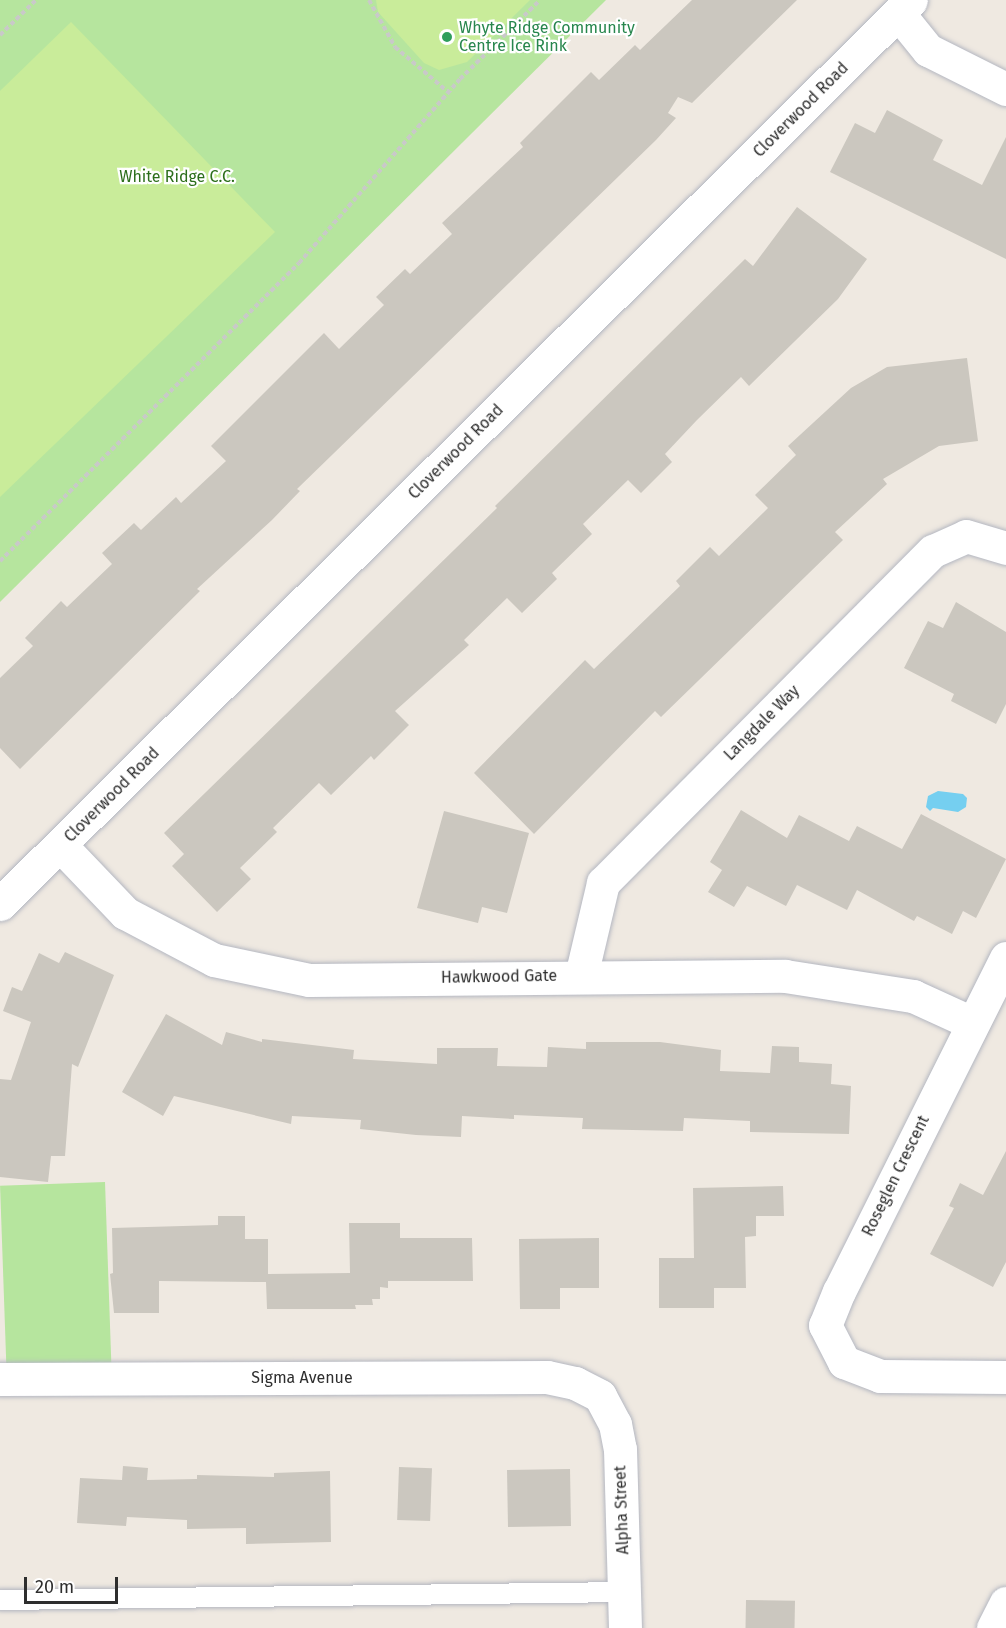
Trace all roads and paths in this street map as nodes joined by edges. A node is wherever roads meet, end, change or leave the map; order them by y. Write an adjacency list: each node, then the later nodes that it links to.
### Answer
1 (36, 0): 5 (path)
2 (369, 0): 7 (path)
3 (540, 0): 7 (path)
4 (905, 6): 6 (street); 10 (street, Cloverwood Road)
5 (0, 35)
6 (1006, 89)
7 (448, 92): 9 (path)
8 (1006, 548): 13 (street, Langdale Way)
9 (0, 561)
10 (61, 846): 11 (street, Cloverwood Road); 13 (street, Hawkwood Gate)
11 (0, 904)
12 (1006, 958): 14 (street, Roseglen Crescent)
13 (581, 976): 14 (street, Hawkwood Gate)
14 (972, 1023): 15 (street, Roseglen Crescent)
15 (1006, 1377)
16 (0, 1379): 17 (street, Sigma Avenue)
17 (600, 1396): 18 (street, Alpha Street)
18 (625, 1592): 19 (lane); 21 (street, Alpha Street)
19 (0, 1600)
20 (1006, 1603): 22 (street)
21 (625, 1628)
22 (993, 1628)

